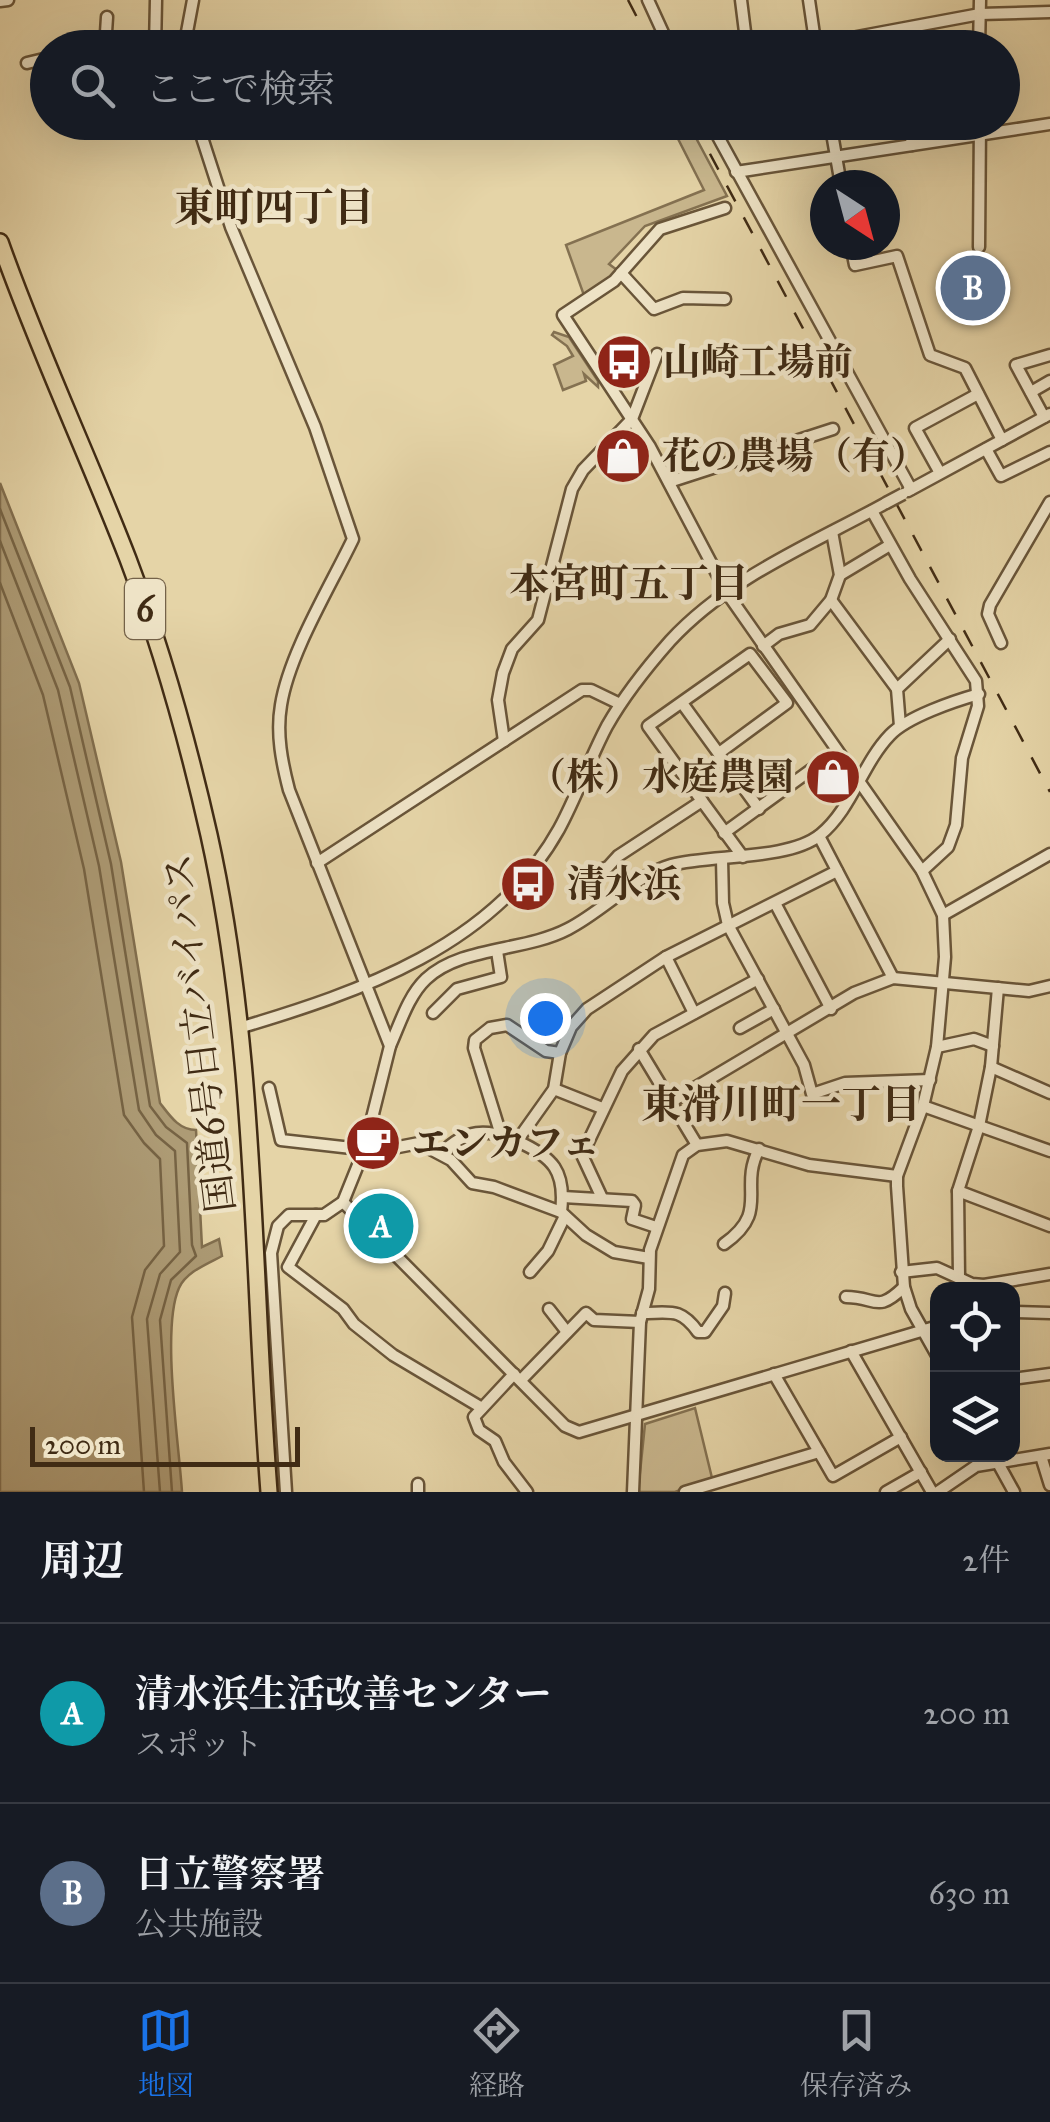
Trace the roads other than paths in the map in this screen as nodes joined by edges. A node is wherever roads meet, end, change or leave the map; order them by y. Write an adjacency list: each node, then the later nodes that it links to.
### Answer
1 (8, 0): 8 (street)
2 (156, 0): 14 (street)
3 (193, 0): 15 (street)
4 (648, 0): 16 (street)
5 (741, 0): 17 (street)
6 (809, 0): 18 (street)
7 (980, 0): 11 (street)
8 (0, 1)
9 (1014, 6): 10 (street); 11 (street)
10 (1050, 12)
11 (980, 14): 19 (street); 20 (street)
12 (107, 18): 13 (street)
13 (106, 30)
14 (155, 30)
15 (187, 30)
16 (662, 30)
17 (745, 30)
18 (814, 30)
19 (895, 30)
20 (980, 30)
21 (30, 62): 22 (street)
22 (27, 63)
23 (1050, 124): 24 (street)
24 (1020, 126)
25 (202, 140): 83 (street)
26 (719, 140): 34 (street)
27 (833, 140): 32 (street)
28 (911, 140): 31 (street)
29 (932, 140): 31 (street)
30 (981, 140): 37 (street)
31 (912, 145): 32 (street)
32 (836, 157): 33 (street); 34 (street)
33 (838, 170)
34 (736, 172): 56 (street)
35 (725, 208): 41 (street)
36 (0, 242): 102 (highway, 国道6号日立バイパス / 6)
37 (978, 247)
38 (854, 260): 39 (street)
39 (880, 260)
40 (898, 260): 47 (street)
41 (622, 273): 42 (street); 49 (street)
42 (725, 299)
43 (656, 354): 49 (street)
44 (1050, 355): 46 (street)
45 (1050, 381): 46 (street)
46 (1030, 392): 48 (street)
47 (978, 394): 51 (street); 54 (street)
48 (1047, 416): 51 (street)
49 (632, 419): 55 (street); 72 (street)
50 (834, 429): 55 (street)
51 (1002, 440): 52 (street)
52 (986, 448): 53 (street); 54 (street)
53 (1050, 452)
54 (940, 473): 56 (street)
55 (669, 482): 62 (street)
56 (907, 492): 58 (street, bridge)
57 (1050, 502): 65 (street)
58 (872, 511): 59 (street); 60 (street)
59 (832, 532): 61 (street); 62 (street)
60 (890, 546): 61 (street); 64 (street)
61 (840, 576): 63 (street)
62 (727, 592): 66 (street); 70 (street)
63 (830, 600): 66 (street); 67 (street)
64 (950, 639): 67 (street); 68 (street)
65 (1000, 643)
66 (763, 646): 73 (street)
67 (896, 689): 71 (street)
68 (979, 694): 71 (street); 85 (street)
69 (682, 703): 74 (street); 74 (street); 76 (street)
70 (620, 704): 72 (street); 95 (street)
71 (900, 726): 75 (street)
72 (504, 740): 83 (street)
73 (837, 751): 75 (street); 77 (street)
74 (718, 753): 77 (street)
75 (860, 783): 79 (street); 85 (street)
76 (702, 801): 78 (street); 86 (street)
77 (759, 808): 78 (street)
78 (724, 833): 81 (street)
79 (819, 836): 81 (street); 84 (street)
80 (1050, 854): 88 (street)
81 (744, 857): 82 (street)
82 (722, 859): 89 (street); 90 (street)
83 (317, 862): 95 (street)
84 (837, 871): 87 (street); 92 (street)
85 (922, 871): 88 (street)
86 (585, 876)
87 (776, 903): 89 (street); 98 (street)
88 (943, 916): 94 (street)
89 (728, 925): 91 (street); 93 (street)
90 (496, 952): 100 (street); 105 (street)
91 (666, 957): 101 (street); 109 (street)
92 (893, 978): 94 (street); 98 (street)
93 (758, 979): 99 (street); 101 (street)
94 (943, 981): 97 (street); 107 (street)
95 (364, 984): 102 (street); 105 (street)
96 (1050, 986): 97 (street)
97 (998, 988): 106 (street)
98 (831, 1009): 104 (street)
99 (774, 1010): 103 (street); 104 (street)
100 (433, 1013)
101 (694, 1013): 108 (street)
102 (239, 1028): 168 (highway, 国道6号日立バイパス / 6)
103 (740, 1028)
104 (786, 1032): 111 (street); 115 (street)
105 (390, 1046): 123 (street)
106 (993, 1046): 107 (street); 110 (street)
107 (937, 1047): 111 (street)
108 (639, 1050): 115 (street); 117 (street)
109 (560, 1052): 113 (street); 119 (street)
110 (991, 1067): 114 (street); 118 (street)
111 (930, 1080): 116 (street)
112 (269, 1088): 123 (street)
113 (554, 1089): 117 (street); 120 (street)
114 (1050, 1093)
115 (671, 1102): 121 (street)
116 (924, 1106): 118 (street); 126 (street)
117 (602, 1108): 129 (street)
118 (979, 1126): 124 (street); 127 (street)
119 (501, 1135): 120 (street); 125 (street)
120 (517, 1141): 128 (street)
121 (697, 1145): 122 (street); 134 (street)
122 (759, 1148): 126 (street); 135 (street)
123 (364, 1150): 125 (street); 130 (street)
124 (1050, 1151)
125 (440, 1154): 131 (street)
126 (897, 1176): 138 (street)
127 (958, 1190): 133 (street); 140 (street)
128 (563, 1198): 129 (street); 131 (street)
129 (602, 1198): 134 (street)
130 (342, 1202): 132 (street); 155 (street)
131 (562, 1214): 136 (street); 137 (street)
132 (316, 1215): 157 (street); 169 (street)
133 (1050, 1226)
134 (656, 1227): 136 (street)
135 (724, 1244)
136 (650, 1258): 147 (street)
137 (530, 1272)
138 (901, 1272): 140 (street); 141 (street)
139 (1050, 1274): 140 (street)
140 (959, 1278)
141 (904, 1288): 143 (street); 149 (street)
142 (725, 1293): 147 (street)
143 (846, 1297)
144 (549, 1308): 150 (street)
145 (1020, 1312): 146 (street)
146 (1050, 1313)
147 (641, 1317): 150 (street); 158 (street)
148 (930, 1328): 149 (street)
149 (923, 1330): 151 (street); 152 (street)
150 (567, 1332): 155 (street)
151 (930, 1343)
152 (852, 1351): 153 (street); 159 (street)
153 (774, 1374): 158 (street); 160 (street)
154 (1050, 1374): 156 (street)
155 (518, 1377): 157 (street); 158 (street)
156 (1020, 1377)
157 (482, 1408): 170 (street)
158 (638, 1414): 171 (street)
159 (900, 1437): 160 (street); 165 (street)
160 (819, 1452): 167 (street)
161 (1046, 1455): 162 (street); 166 (street)
162 (1020, 1457)
163 (987, 1462): 173 (street)
164 (998, 1462): 174 (street)
165 (921, 1472): 172 (street); 173 (street)
166 (1050, 1485)
167 (691, 1491)
168 (269, 1492)
169 (286, 1492)
170 (528, 1492)
171 (633, 1492)
172 (886, 1492)
173 (935, 1492)
174 (1014, 1492)

